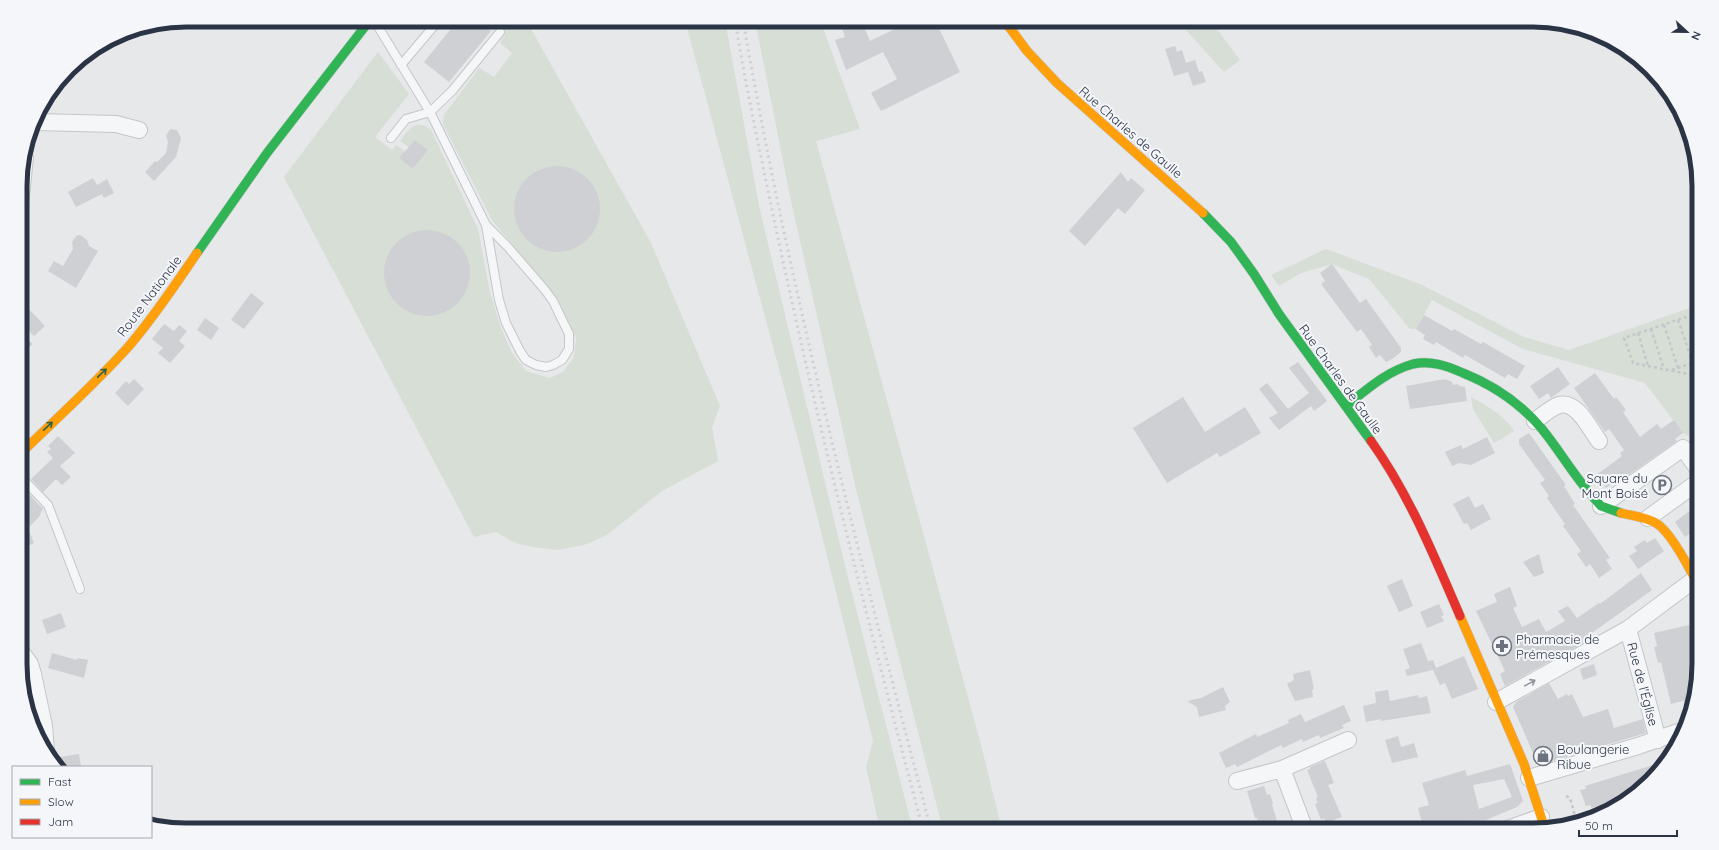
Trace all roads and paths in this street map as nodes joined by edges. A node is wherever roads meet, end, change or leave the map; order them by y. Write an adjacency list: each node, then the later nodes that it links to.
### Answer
1 (364, 27): 11 (street, Route Nationale)
2 (378, 27): 6 (lane)
3 (433, 27): 6 (lane)
4 (1010, 27): 26 (street, Rue Charles de Gaulle)
5 (500, 32): 7 (lane)
6 (401, 65): 7 (lane)
7 (430, 112): 10 (lane); 12 (lane)
8 (40, 122): 9 (street)
9 (139, 130)
10 (391, 138)
11 (234, 198): 13 (street, Route Nationale); 29 (street, Route Nationale, one-way to 11)
12 (486, 225): 12 (lane)
13 (152, 302)
14 (1692, 315): 15 (path)
15 (1678, 320): 16 (path); 19 (path)
16 (1664, 325): 17 (path); 22 (path)
17 (1651, 329): 18 (path); 23 (path)
18 (1638, 333): 21 (path); 21 (path)
19 (1692, 360)
20 (1692, 363): 22 (path)
21 (1648, 366): 23 (path)
22 (1678, 368): 24 (path)
23 (1664, 369): 24 (path)
24 (1671, 371): 25 (path)
25 (1692, 375)
26 (1346, 406): 27 (street); 40 (street, Rue Charles de Gaulle)
27 (1535, 421): 28 (street); 33 (street)
28 (1599, 441)
29 (27, 447)
30 (1692, 461): 33 (street)
31 (27, 483): 37 (lane)
32 (1692, 486): 34 (street)
33 (1601, 506): 34 (street)
34 (1648, 518): 35 (street)
35 (1692, 572)
36 (1692, 585): 38 (street)
37 (80, 589)
38 (1628, 629): 40 (street, one-way to 38); 44 (street, Rue de l'Église)
39 (27, 660): 42 (street)
40 (1496, 702): 46 (street, Rue Charles de Gaulle)
41 (1676, 733): 44 (street)
42 (45, 737)
43 (1348, 740): 45 (street)
44 (1658, 740): 46 (street)
45 (1282, 769): 47 (street); 50 (street)
46 (1529, 778): 51 (street, Rue Charles de Gaulle)
47 (1237, 781)
48 (1566, 796): 49 (path)
49 (1575, 818)
50 (1302, 823)
51 (1543, 823)

